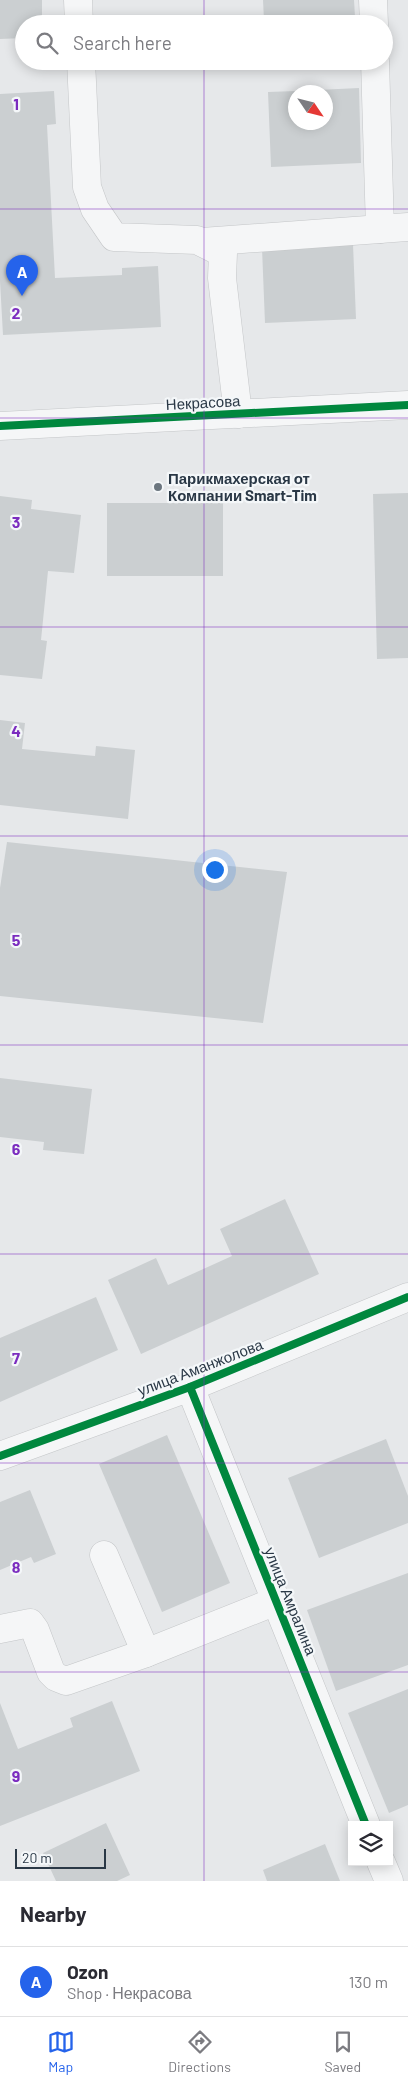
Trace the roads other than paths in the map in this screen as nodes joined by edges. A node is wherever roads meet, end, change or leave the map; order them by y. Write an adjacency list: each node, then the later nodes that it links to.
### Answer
1 (78, 0): 3 (street)
2 (373, 0): 4 (street)
3 (79, 15)
4 (374, 15)
5 (81, 70): 9 (street)
6 (375, 70): 8 (street)
7 (408, 227): 8 (street)
8 (380, 229): 9 (street)
9 (202, 242): 11 (street)
10 (408, 404): 11 (street, Некрасова)
11 (238, 414): 12 (street, Некрасова)
12 (0, 426)
13 (408, 1297): 14 (street, улица Аманжолова)
14 (190, 1387): 15 (street, улица Аманжолова); 17 (street, улица Амралина)
15 (0, 1456)
16 (104, 1555): 19 (street)
17 (276, 1601): 19 (street); 20 (street, улица Амралина)
18 (0, 1629): 19 (street)
19 (146, 1653)
20 (364, 1821)
21 (383, 1866): 22 (street)
22 (389, 1881)

